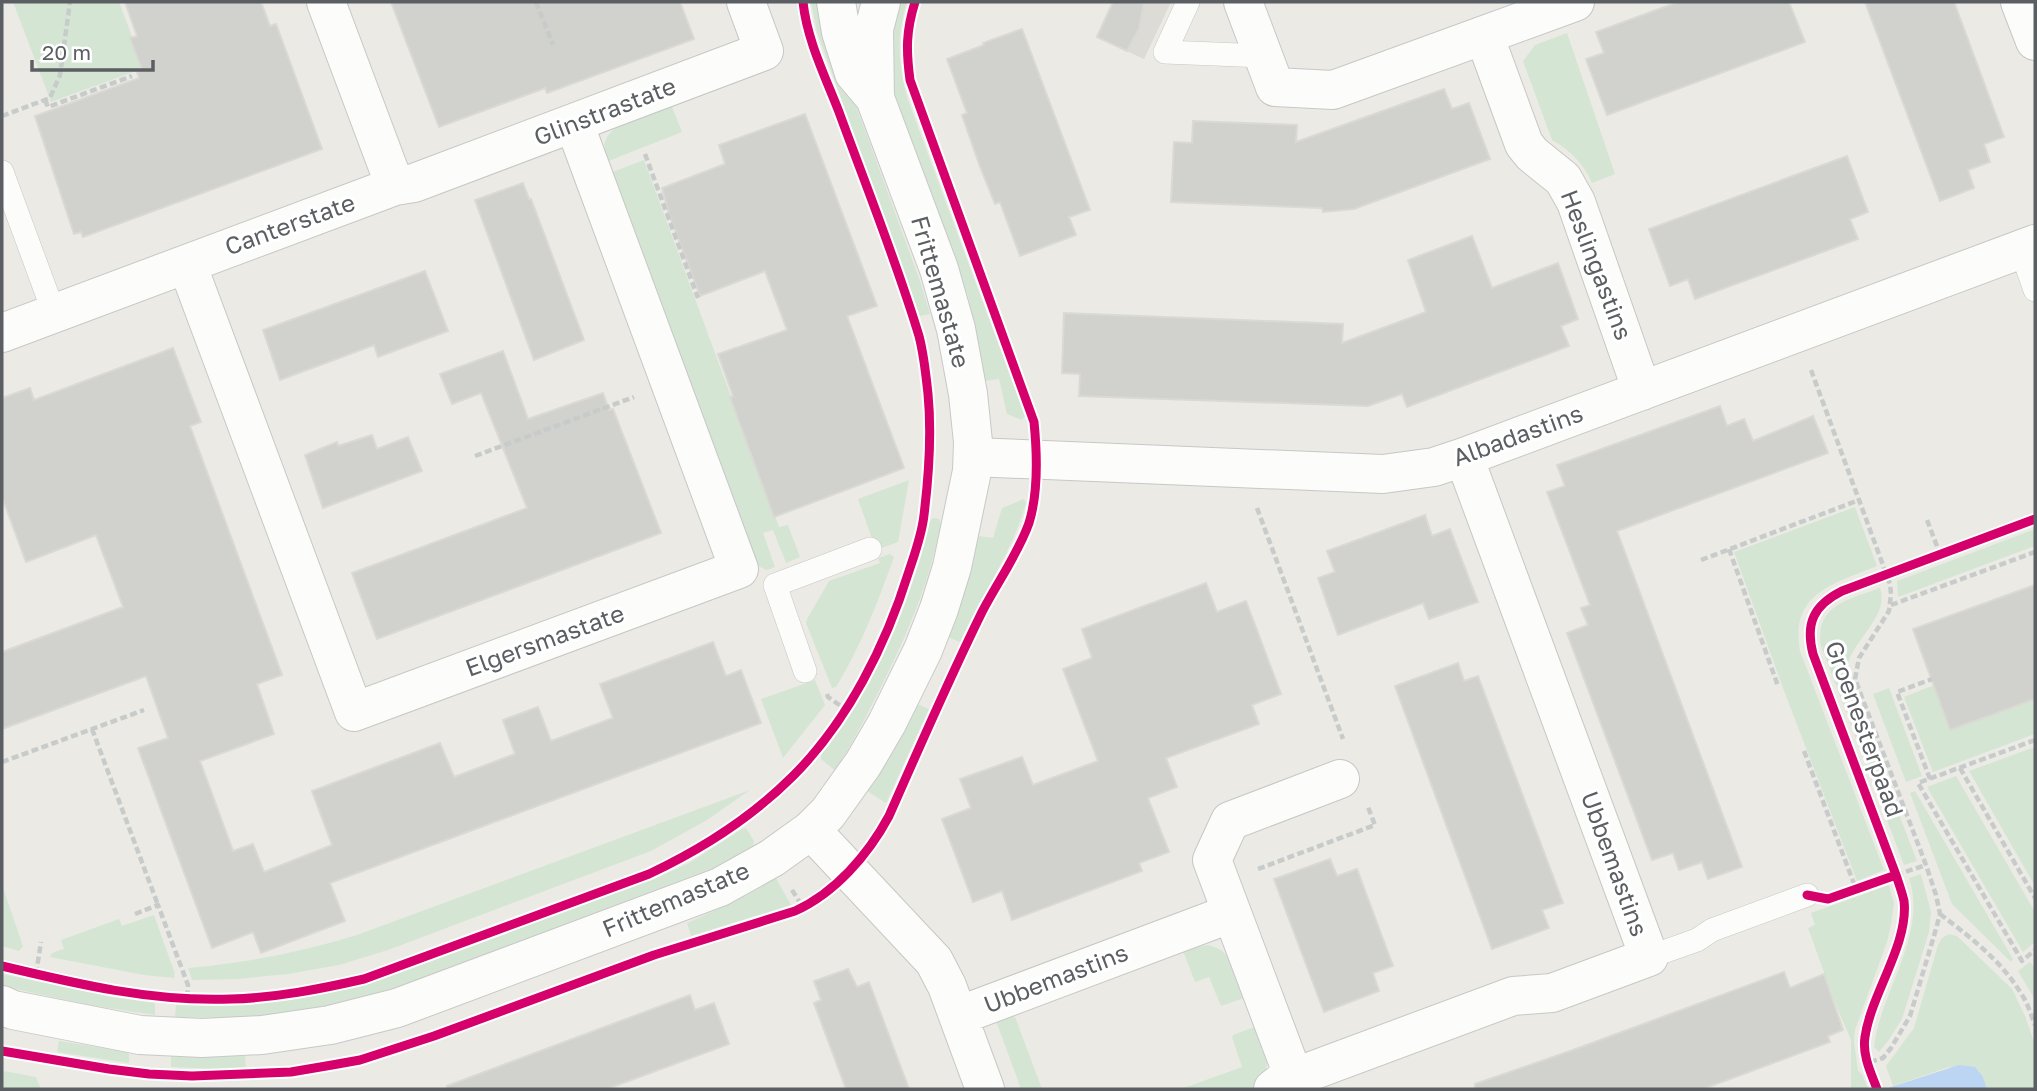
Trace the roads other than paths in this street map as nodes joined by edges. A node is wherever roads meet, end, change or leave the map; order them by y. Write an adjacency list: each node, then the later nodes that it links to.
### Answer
1 (326, 2): 15 (street)
2 (746, 2): 13 (street, Glinstrastate)
3 (836, 2): 12 (street, Frittemastate)
4 (881, 2): 12 (street, Frittemastate)
5 (1188, 2): 11 (lane)
6 (1243, 2): 11 (street)
7 (1574, 2): 9 (street)
8 (2020, 2): 10 (street)
9 (1483, 35): 11 (street); 21 (street, Heslingastins)
10 (2035, 41)
11 (1264, 56)
12 (875, 98): 22 (street, Frittemastate)
13 (574, 123): 15 (street, Glinstrastate); 25 (street)
14 (2, 172): 19 (lane)
15 (395, 186): 17 (street, Canterstate)
16 (2028, 247): 18 (lane); 21 (street, Albadastins)
17 (187, 264): 19 (street, Canterstate); 25 (street, Elgersmastate)
18 (2035, 289)
19 (54, 313): 20 (street, Canterstate)
20 (2, 333)
21 (1642, 391): 23 (street, Albadastins)
22 (973, 457): 23 (street, Albadastins); 29 (street, Frittemastate)
23 (1464, 457): 32 (street, Ubbemastins)
24 (870, 549): 26 (lane)
25 (739, 569): 26 (lane)
26 (775, 585): 27 (lane)
27 (805, 671)
28 (1351, 776): 31 (street, Ubbemastins)
29 (811, 830): 33 (street, Frittemastate); 34 (street)
30 (1807, 895): 32 (lane)
31 (1226, 898): 34 (street, Ubbemastins); 35 (street, Ubbemastins)
32 (1649, 957): 35 (street, Ubbemastins)
33 (6, 1009)
34 (958, 1016): 36 (street)
35 (1283, 1084)
36 (985, 1089)

